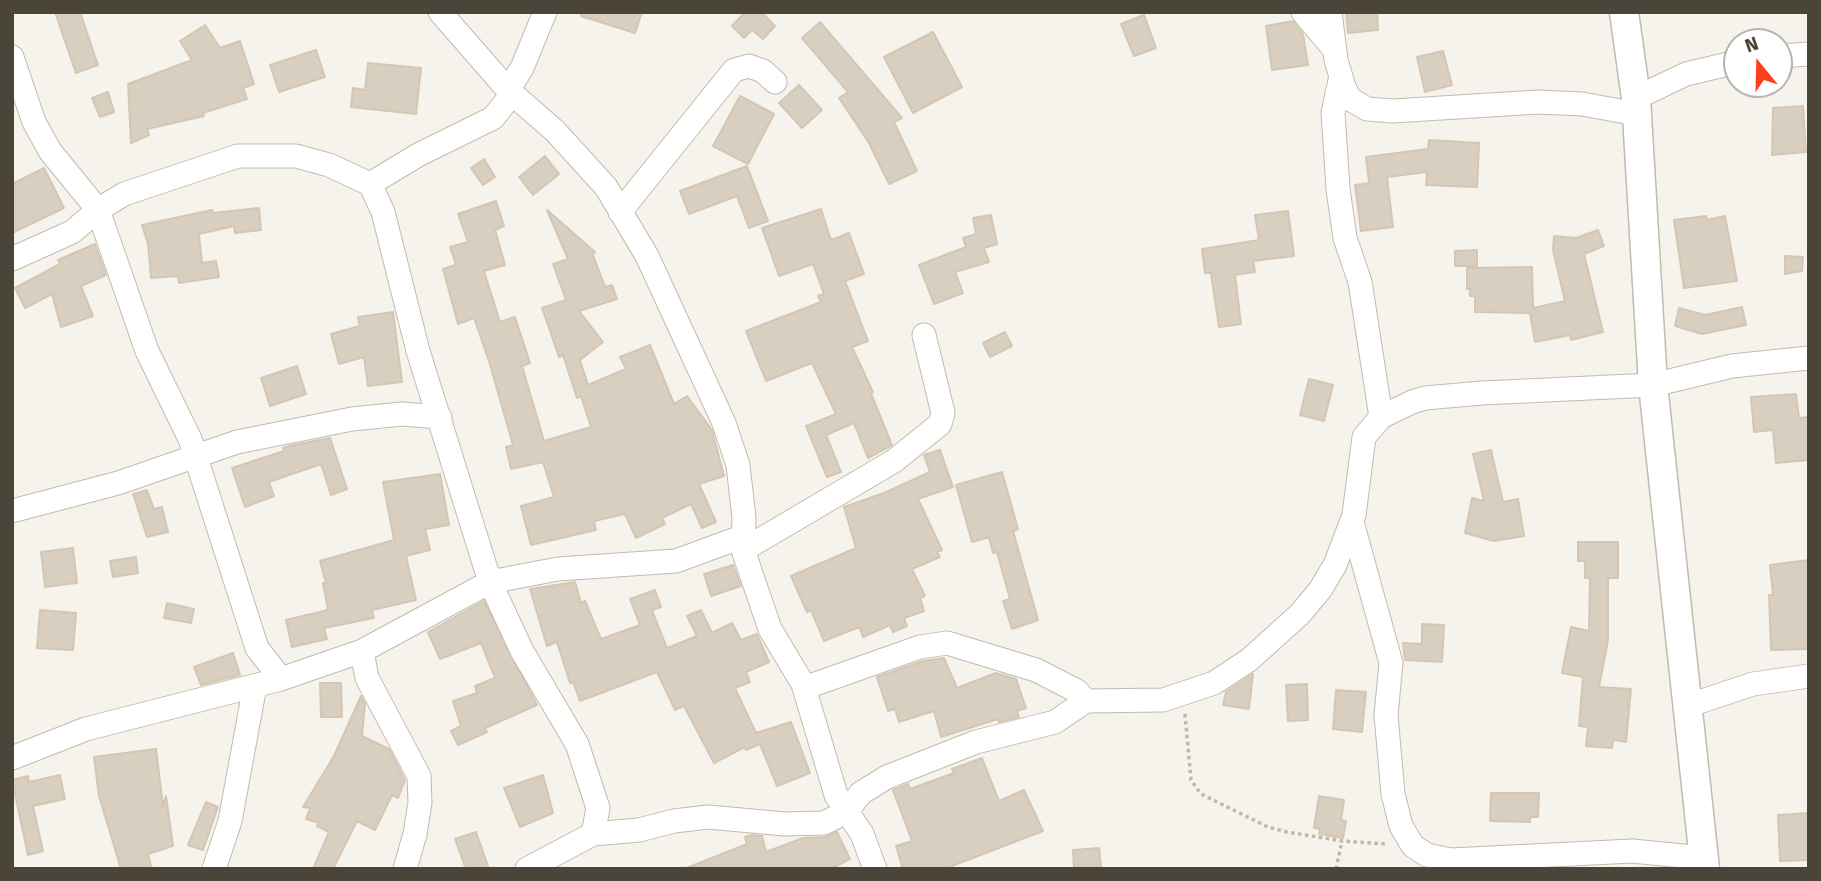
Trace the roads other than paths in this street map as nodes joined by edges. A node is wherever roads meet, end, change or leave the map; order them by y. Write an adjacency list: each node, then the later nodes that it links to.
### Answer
1 (440, 12): 11 (street)
2 (545, 12): 11 (street)
3 (1303, 12): 6 (street)
4 (1330, 12): 6 (street)
5 (1624, 12): 12 (street)
6 (1334, 49): 9 (street)
7 (12, 57): 14 (street)
8 (1723, 65): 12 (street)
9 (1341, 75): 12 (street); 21 (street)
10 (775, 82): 15 (street)
11 (510, 92): 13 (street); 15 (street)
12 (1636, 106): 19 (street)
13 (370, 184): 14 (street); 20 (street)
14 (98, 210): 16 (street); 22 (street)
15 (620, 212): 25 (street)
16 (12, 259)
17 (924, 335): 25 (street)
18 (1809, 358): 19 (street)
19 (1653, 385): 21 (street); 33 (street)
20 (440, 417): 22 (street); 26 (street)
21 (1381, 417): 24 (street)
22 (195, 455): 23 (street); 29 (street)
23 (12, 511)
24 (1352, 522): 32 (street); 37 (street)
25 (743, 543): 26 (street); 31 (street)
26 (490, 582): 27 (street); 36 (street)
27 (362, 651): 29 (street); 39 (street)
28 (1809, 676): 33 (street)
29 (281, 679): 30 (street)
30 (255, 686): 34 (street); 38 (street)
31 (804, 688): 32 (street); 35 (street)
32 (1086, 701): 35 (street)
33 (1687, 706): 37 (street)
34 (12, 758)
35 (846, 812): 36 (street); 41 (street)
36 (593, 834): 40 (street)
37 (1704, 863)
38 (214, 869)
39 (405, 869)
40 (527, 869)
41 (875, 869)

